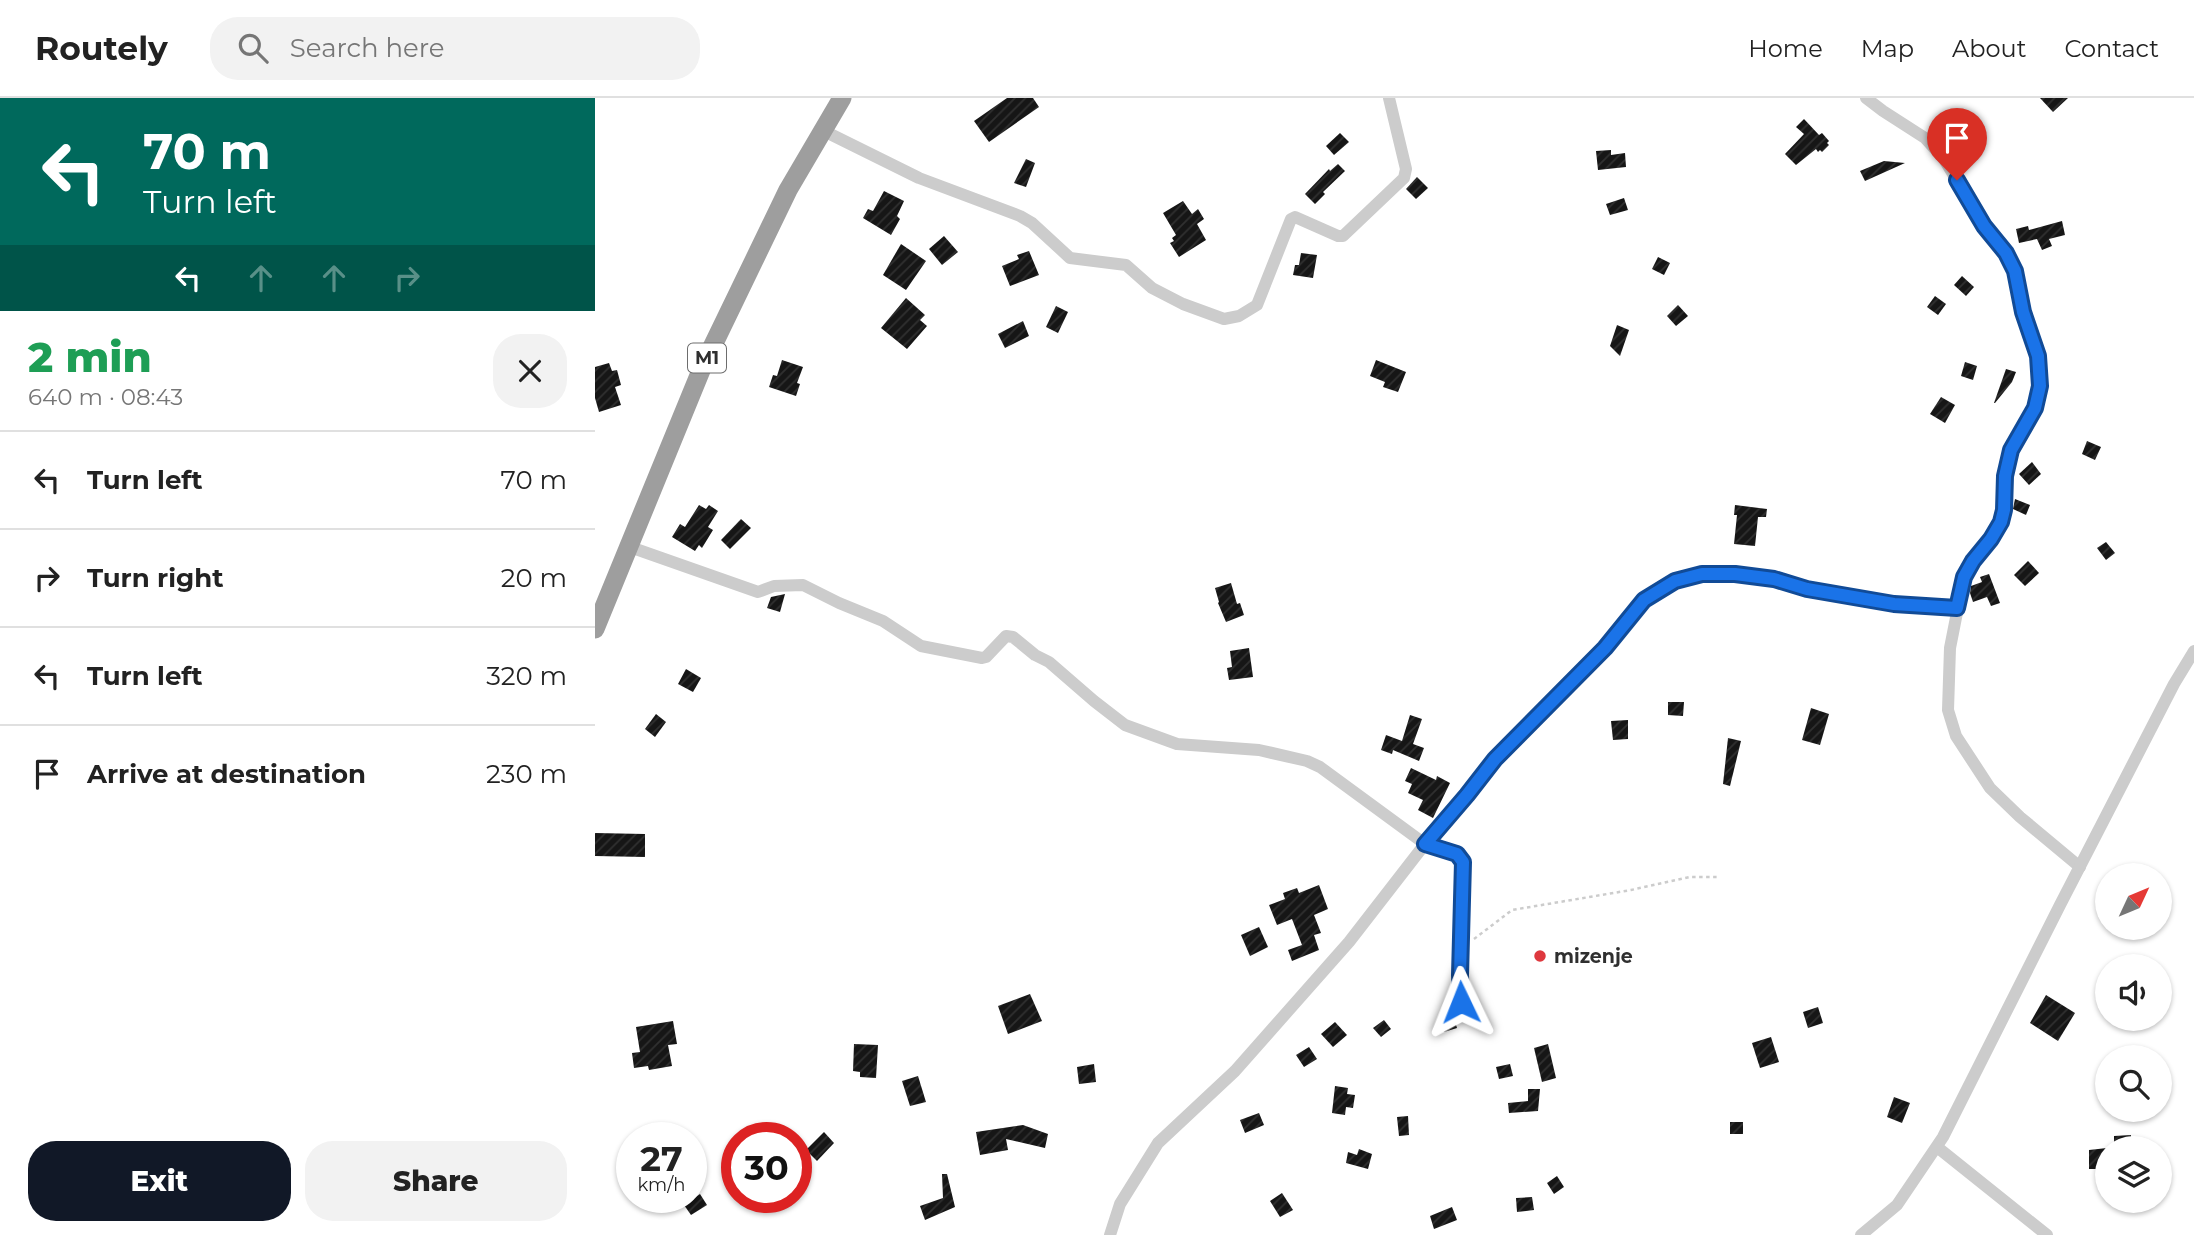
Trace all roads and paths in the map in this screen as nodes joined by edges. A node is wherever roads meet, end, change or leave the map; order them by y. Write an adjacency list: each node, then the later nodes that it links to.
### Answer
1 (1389, 98): 4 (street)
2 (1866, 98): 6 (street)
3 (840, 99): 4 (highway, M1)
4 (822, 130): 5 (highway, M1)
5 (630, 547): 7 (highway, M1); 9 (street)
6 (1957, 608): 9 (street); 10 (street)
7 (595, 629)
8 (2194, 651): 10 (street)
9 (1425, 844): 12 (street); 15 (street)
10 (2080, 867): 14 (street)
11 (1720, 877): 12 (path)
12 (1461, 951): 13 (street)
13 (1461, 1002)
14 (1937, 1147): 16 (street); 17 (street)
15 (1110, 1235)
16 (1861, 1235)
17 (2047, 1235)

